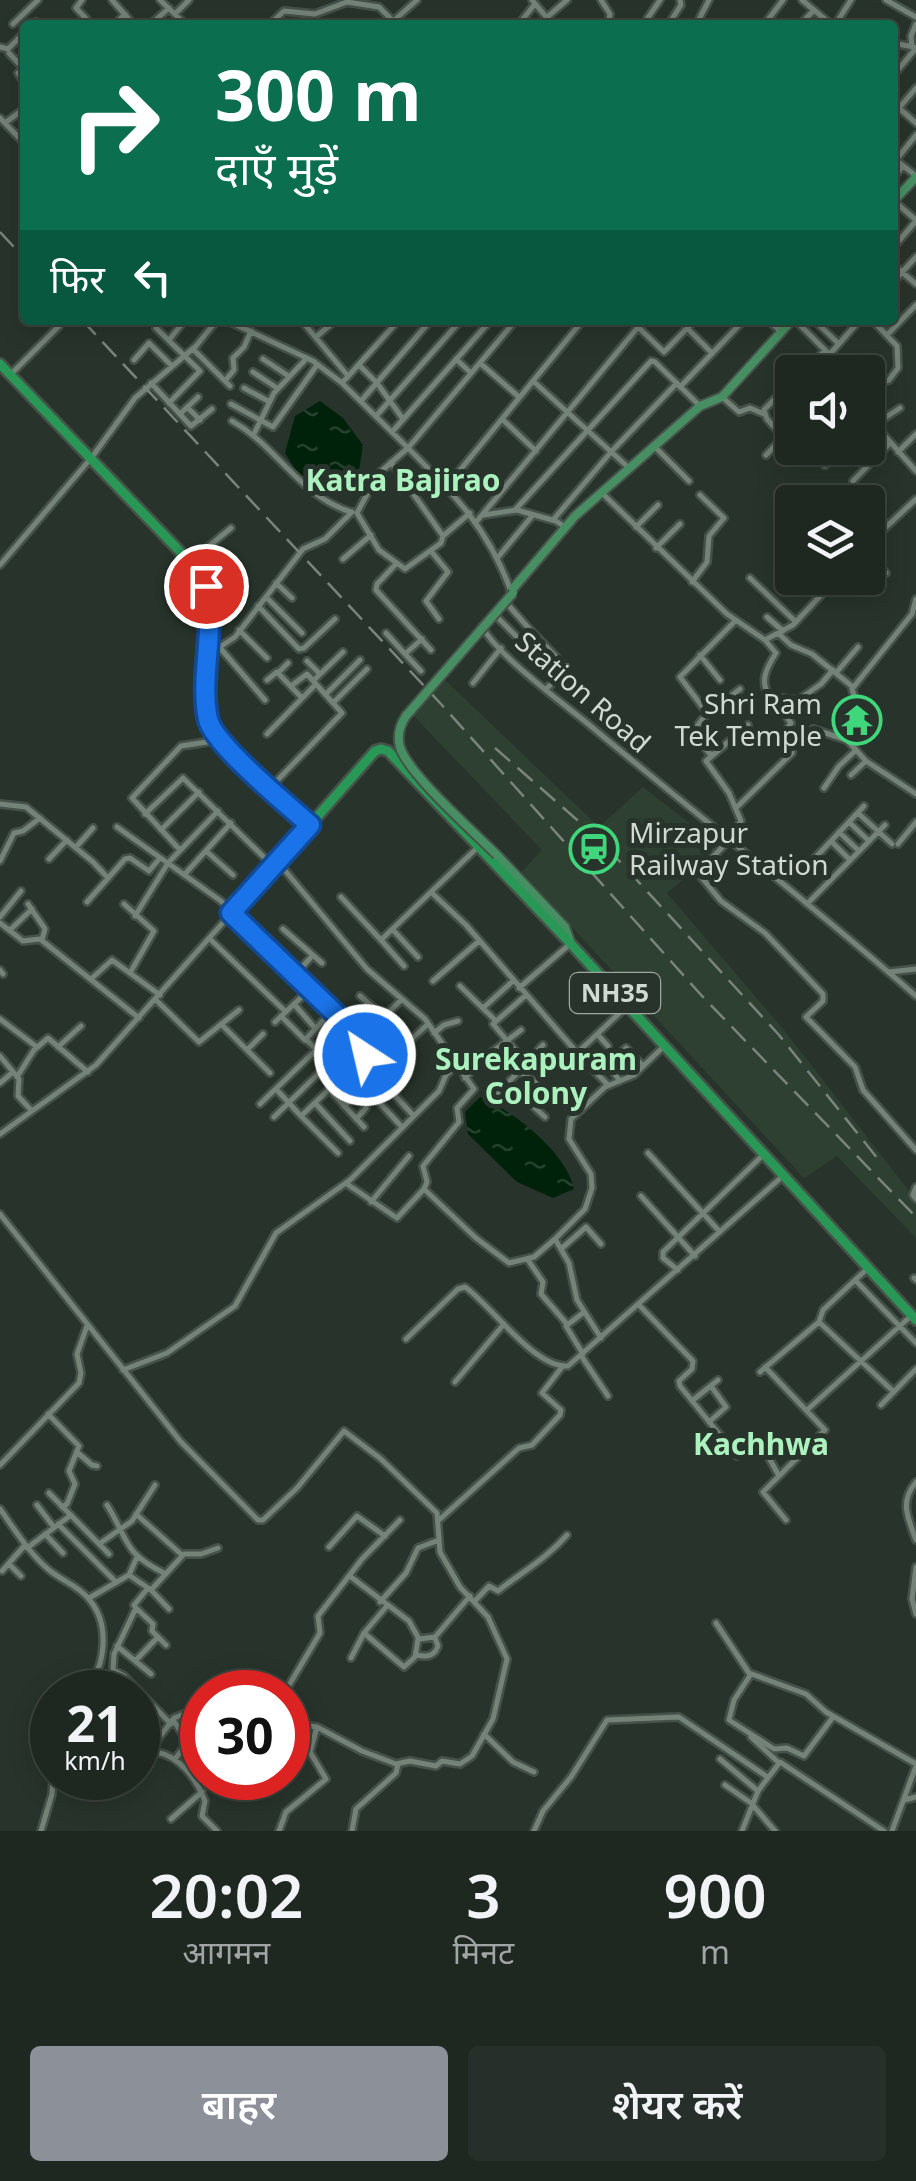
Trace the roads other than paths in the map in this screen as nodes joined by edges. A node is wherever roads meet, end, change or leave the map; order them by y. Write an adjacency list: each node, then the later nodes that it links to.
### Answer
1 (38, 0): 14 (street); 34 (street)
2 (82, 0): 20 (street)
3 (112, 0): 17 (street)
4 (160, 0): 16 (street)
5 (189, 0): 16 (street)
6 (417, 0): 28 (street)
7 (567, 0): 13 (street)
8 (783, 0): 29 (street)
9 (802, 0): 15 (street)
10 (851, 0): 32 (street)
11 (886, 0): 33 (street)
12 (533, 2): 19 (street)
13 (559, 3): 19 (street)
14 (48, 10)
15 (814, 10): 30 (street); 31 (street)
16 (172, 11): 23 (street); 24 (street)
17 (125, 14): 21 (street); 22 (street)
18 (316, 14): 25 (street); 26 (street); 27 (street)
19 (546, 18)
20 (87, 20)
21 (119, 20)
22 (130, 20)
23 (158, 20)
24 (181, 20)
25 (274, 20)
26 (314, 20)
27 (388, 20)
28 (394, 20)
29 (768, 20)
30 (805, 20)
31 (826, 20)
32 (836, 20)
33 (916, 20): 37 (street)
34 (12, 24)
35 (20, 37): 36 (street)
36 (0, 47)
37 (915, 47): 40 (street)
38 (9, 54): 39 (street)
39 (20, 64)
40 (898, 70)
41 (916, 88): 42 (street)
42 (899, 108): 44 (street)
43 (2, 121): 46 (street)
44 (916, 122)
45 (916, 135): 47 (street)
46 (20, 139)
47 (898, 154)
48 (898, 161): 49 (street)
49 (904, 166): 50 (street); 51 (street)
50 (898, 172)
51 (916, 177): 52 (main road)
52 (898, 197)
53 (916, 221): 54 (street)
54 (898, 242)
55 (916, 256): 57 (street)
56 (898, 269): 57 (street)
57 (902, 272): 58 (street); 59 (street)
58 (898, 276)
59 (916, 284)
60 (916, 305): 61 (street)
61 (898, 324)
62 (157, 325): 90 (street)
63 (181, 325): 90 (street)
64 (212, 325): 92 (street)
65 (238, 325): 86 (street, Station Road)
66 (305, 325): 89 (street)
67 (329, 325): 89 (street)
68 (395, 325): 107 (street)
69 (427, 325): 118 (street)
70 (457, 325): 127 (street)
71 (487, 325): 101 (street)
72 (510, 325): 104 (street)
73 (579, 325): 114 (street)
74 (690, 325): 85 (street)
75 (739, 325): 94 (street)
76 (773, 325): 87 (street)
77 (788, 325): 87 (main road)
78 (798, 325): 95 (street)
79 (819, 325): 91 (street)
80 (856, 325): 91 (street)
81 (877, 325): 88 (street)
82 (897, 325): 88 (street)
83 (59, 326): 109 (street)
84 (638, 327): 93 (street); 136 (street)
85 (687, 328): 93 (street); 94 (street)
86 (252, 331): 92 (street); 99 (street, Station Road)
87 (780, 332): 124 (main road)
88 (887, 335): 115 (street)
89 (316, 337): 113 (street)
90 (169, 340): 96 (street)
91 (839, 344): 95 (street)
92 (193, 349): 96 (street)
93 (664, 352): 103 (street)
94 (712, 353): 119 (street)
95 (827, 353): 97 (street)
96 (186, 355): 108 (street); 130 (street)
97 (824, 355)
98 (0, 356): 109 (highway)
99 (306, 358): 106 (street, Station Road); 112 (street)
100 (263, 359): 112 (street)
101 (456, 359): 111 (street); 141 (street)
102 (134, 360): 108 (street)
103 (656, 362): 119 (street); 146 (street)
104 (480, 363): 111 (street); 126 (street)
105 (0, 364): 122 (highway)
106 (317, 364): 117 (street, Station Road); 144 (street)
107 (359, 365): 113 (street); 118 (street)
108 (172, 366): 116 (street)
109 (14, 371): 122 (highway)
110 (253, 372): 121 (street)
111 (472, 372): 155 (street)
112 (287, 375): 121 (street)
113 (348, 376): 117 (street)
114 (533, 381): 126 (street); 136 (street)
115 (885, 382)
116 (151, 383): 130 (street); 160 (street)
117 (342, 383): 129 (street, Station Road)
118 (377, 383): 127 (street); 129 (street)
119 (679, 385): 132 (street); 157 (street)
120 (244, 388): 128 (street)
121 (277, 388): 128 (street)
122 (26, 389): 160 (highway)
123 (198, 397): 133 (street)
124 (722, 397): 132 (main road); 138 (street)
125 (775, 397): 138 (street)
126 (519, 398): 142 (street)
127 (391, 400): 140 (street); 141 (street)
128 (268, 401): 144 (street)
129 (361, 401): 140 (street, Station Road)
130 (169, 403): 137 (street)
131 (231, 404): 144 (street)
132 (700, 406): 153 (main road)
133 (187, 407): 137 (street); 143 (street)
134 (900, 408): 139 (street)
135 (212, 410): 143 (street)
136 (568, 412): 146 (street); 156 (street)
137 (180, 414): 143 (street)
138 (764, 414): 159 (street)
139 (885, 414)
140 (376, 416): 147 (street, Station Road)
141 (403, 419): 147 (street)
142 (502, 419): 156 (street); 166 (street)
143 (200, 420)
144 (260, 420): 148 (street)
145 (232, 421): 148 (street)
146 (586, 430): 157 (street); 172 (street)
147 (392, 432): 155 (street, Station Road)
148 (254, 434): 173 (street)
149 (916, 434): 151 (street)
150 (885, 438): 152 (street)
151 (910, 440): 154 (street); 158 (street)
152 (890, 443): 158 (street); 164 (street)
153 (654, 446): 162 (main road); 165 (street)
154 (916, 446)
155 (408, 448): 161 (street); 166 (street, Station Road)
156 (536, 451): 176 (street)
157 (611, 452): 162 (street); 177 (street)
158 (898, 452): 163 (street)
159 (766, 455)
160 (92, 457): 189 (highway); 190 (street)
161 (390, 462): 173 (street); 184 (street)
162 (629, 468): 167 (main road)
163 (916, 471)
164 (853, 481)
165 (690, 482)
166 (447, 486): 174 (street, Station Road)
167 (603, 494): 171 (main road); 181 (street)
168 (700, 495): 194 (street)
169 (916, 498): 182 (street)
170 (658, 505): 181 (street)
171 (586, 509): 179 (main road); 195 (main road)
172 (514, 510): 175 (street); 176 (street)
173 (355, 512): 183 (street); 193 (street)
174 (470, 513): 176 (street, Station Road); 184 (street)
175 (532, 516): 177 (street); 187 (street)
176 (480, 518): 187 (street, Station Road)
177 (553, 520): 179 (street)
178 (680, 524): 185 (street)
179 (566, 527): 195 (main road)
180 (231, 528): 189 (street)
181 (636, 528): 185 (street)
182 (885, 528)
183 (372, 534): 188 (street); 191 (street)
184 (443, 536): 186 (street)
185 (656, 548): 194 (street)
186 (431, 551): 191 (street); 204 (street)
187 (498, 556): 195 (street, Station Road)
188 (343, 559)
189 (190, 562): 220 (highway)
190 (0, 565)
191 (396, 565): 213 (street)
192 (750, 578): 207 (street)
193 (275, 582): 197 (street); 198 (street)
194 (692, 582): 206 (street)
195 (512, 592): 202 (street, Station Road); 311 (main road, bridge)
196 (821, 595): 207 (street)
197 (266, 598): 200 (street); 212 (street)
198 (292, 598)
199 (916, 599): 237 (street)
200 (258, 606): 205 (street); 208 (street)
201 (510, 607): 209 (street)
202 (493, 613): 209 (street); 216 (street, Station Road)
203 (767, 617): 211 (street)
204 (440, 619)
205 (335, 620)
206 (735, 621): 214 (street); 222 (street)
207 (796, 622): 211 (street)
208 (240, 630): 217 (street); 223 (street)
209 (534, 632): 238 (street)
210 (386, 633): 221 (street)
211 (782, 633): 214 (street); 230 (street)
212 (302, 634)
213 (422, 640): 218 (street); 221 (street)
214 (765, 640): 242 (street)
215 (858, 646): 230 (street)
216 (501, 648): 235 (street); 238 (street, Station Road)
217 (220, 649): 220 (street); 243 (street)
218 (431, 650)
219 (343, 652): 231 (street)
220 (208, 654): 249 (highway)
221 (405, 654): 228 (street)
222 (700, 655): 233 (street); 245 (street)
223 (266, 658)
224 (360, 660): 240 (street)
225 (307, 661): 231 (street)
226 (288, 663): 229 (street)
227 (368, 669): 244 (street)
228 (421, 670)
229 (278, 672): 232 (street); 236 (street)
230 (835, 672): 237 (street); 242 (street)
231 (320, 674): 234 (street)
232 (267, 680)
233 (720, 680)
234 (315, 682): 236 (street); 240 (street); 241 (street)
235 (473, 682)
236 (291, 686): 241 (street)
237 (853, 687): 250 (street)
238 (546, 689): 277 (street, Station Road)
239 (740, 689): 245 (street)
240 (326, 694): 244 (street)
241 (302, 698): 248 (street)
242 (774, 698): 261 (street)
243 (265, 700)
244 (334, 702): 255 (street)
245 (706, 716): 252 (street)
246 (748, 724): 252 (street)
247 (814, 729): 250 (street)
248 (267, 734)
249 (220, 740): 255 (highway); 264 (street)
250 (847, 740): 251 (street)
251 (855, 752): 253 (street); 256 (street)
252 (712, 754): 261 (street)
253 (866, 761): 254 (street); 258 (street)
254 (851, 775)
255 (270, 788): 269 (highway)
256 (824, 788)
257 (198, 792): 262 (street); 264 (street); 273 (street)
258 (916, 794)
259 (0, 804): 265 (street)
260 (864, 806): 263 (street)
261 (737, 807): 277 (street)
262 (218, 811): 268 (street); 282 (street)
263 (858, 813): 266 (street); 275 (street)
264 (145, 814): 273 (street)
265 (40, 818): 276 (street); 289 (street)
266 (849, 822): 274 (street); 279 (street)
267 (916, 822): 275 (street)
268 (230, 823): 283 (street); 291 (street)
269 (310, 825): 281 (highway, NH35); 291 (street)
270 (885, 825): 275 (street)
271 (117, 827): 285 (street)
272 (92, 828): 280 (street)
273 (161, 830): 282 (street)
274 (839, 832): 278 (street); 284 (street)
275 (878, 832): 279 (street)
276 (67, 840): 280 (street); 287 (street)
277 (728, 841): 300 (street, Station Road); 405 (street)
278 (831, 841): 286 (street); 288 (street)
279 (869, 841): 284 (street)
280 (76, 848): 294 (street)
281 (478, 848): 296 (street); 311 (highway, NH35)
282 (180, 850): 290 (street)
283 (206, 851): 292 (street); 293 (street)
284 (859, 852): 288 (street)
285 (160, 858): 290 (street); 294 (street)
286 (814, 858)
287 (49, 860)
288 (850, 860): 300 (street)
289 (0, 861)
290 (168, 863): 292 (street); 302 (street)
291 (276, 864): 301 (street); 330 (street)
292 (184, 875): 301 (street)
293 (233, 875)
294 (108, 878): 298 (street)
295 (21, 892): 303 (street)
296 (431, 892): 305 (street); 310 (street)
297 (342, 897): 309 (street)
298 (87, 902)
299 (124, 904): 302 (street)
300 (807, 904): 318 (street, Station Road)
301 (231, 913): 307 (street); 319 (street)
302 (135, 916): 317 (street)
303 (0, 920): 306 (street)
304 (283, 929): 312 (street)
305 (392, 929): 309 (street); 313 (street)
306 (10, 930): 308 (street); 308 (street)
307 (209, 938): 329 (street); 336 (street)
308 (42, 940): 320 (street)
309 (381, 940): 315 (street)
310 (479, 941): 321 (street); 322 (street)
311 (570, 944): 324 (street); 332 (highway, NH35)
312 (313, 955): 314 (street); 319 (street)
313 (418, 957)
314 (322, 963)
315 (404, 966)
316 (916, 969): 318 (street)
317 (130, 972): 320 (street); 329 (street)
318 (889, 972): 328 (street, Station Road)
319 (294, 974): 325 (street)
320 (91, 980): 338 (street)
321 (513, 981): 324 (street); 333 (street)
322 (433, 982)
323 (460, 986): 333 (street)
324 (519, 988): 326 (street)
325 (310, 990): 331 (street); 335 (street)
326 (526, 995): 341 (street); 365 (street)
327 (360, 996): 337 (street)
328 (916, 996)
329 (158, 998): 338 (street); 347 (street)
330 (402, 999): 337 (street); 345 (street)
331 (294, 1004): 336 (street); 348 (street)
332 (627, 1006): 353 (street); 362 (highway, NH35)
333 (483, 1008): 341 (street)
334 (239, 1010): 347 (street)
335 (332, 1011): 344 (street); 348 (street)
336 (284, 1014): 343 (street); 354 (street)
337 (384, 1017): 355 (street)
338 (139, 1018): 374 (street)
339 (369, 1018): 352 (street)
340 (0, 1019): 358 (street)
341 (495, 1020): 356 (street)
342 (458, 1021): 350 (street)
343 (275, 1022)
344 (344, 1022): 352 (street); 364 (street)
345 (428, 1024): 350 (street); 355 (street)
346 (81, 1026): 359 (street)
347 (222, 1026): 363 (street)
348 (316, 1028): 354 (street)
349 (520, 1030): 356 (street)
350 (434, 1032): 371 (street)
351 (263, 1034): 363 (street)
352 (357, 1034): 361 (street); 370 (street)
353 (597, 1034): 360 (street); 365 (street)
354 (306, 1039): 364 (street)
355 (411, 1040): 361 (street)
356 (508, 1042): 369 (street); 380 (street)
357 (543, 1045): 369 (street)
358 (37, 1046): 359 (street); 376 (street)
359 (58, 1046): 374 (street)
360 (608, 1046)
361 (368, 1047): 368 (street)
362 (663, 1047): 372 (street); 407 (highway, NH35)
363 (247, 1050): 375 (street)
364 (316, 1050): 370 (street); 386 (street)
365 (578, 1052): 385 (street)
366 (0, 1056): 376 (street)
367 (618, 1056): 372 (street); 378 (street); 381 (street)
368 (361, 1058): 377 (street); 379 (street)
369 (526, 1063): 373 (street)
370 (329, 1064): 379 (street); 389 (street)
371 (456, 1066): 380 (street); 396 (street)
372 (643, 1066): 378 (street)
373 (519, 1071): 383 (street); 395 (street)
374 (88, 1072): 394 (street)
375 (270, 1074)
376 (15, 1075): 382 (street); 394 (street)
377 (376, 1075): 384 (street); 396 (street)
378 (634, 1075): 381 (street)
379 (342, 1077): 387 (street)
380 (466, 1078): 413 (street)
381 (620, 1080): 385 (street)
382 (0, 1083)
383 (508, 1083): 388 (street); 399 (street)
384 (364, 1086): 392 (street); 401 (street)
385 (608, 1086): 395 (street)
386 (276, 1089): 389 (street); 391 (street)
387 (329, 1090): 390 (street); 392 (street)
388 (494, 1098)
389 (289, 1103): 397 (street); 398 (street)
390 (315, 1103): 397 (street); 404 (street)
391 (260, 1104)
392 (344, 1106): 400 (street)
393 (366, 1108): 400 (street)
394 (32, 1112): 403 (street)
395 (576, 1112): 421 (street)
396 (412, 1114): 401 (street)
397 (302, 1116): 408 (street)
398 (274, 1117)
399 (546, 1117)
400 (356, 1119): 402 (street)
401 (401, 1126): 411 (street)
402 (364, 1128)
403 (1, 1132)
404 (350, 1141)
405 (916, 1150)
406 (648, 1153): 417 (street)
407 (765, 1153): 410 (highway, NH35); 417 (street)
408 (338, 1154)
409 (409, 1156): 416 (street)
410 (784, 1175): 419 (street); 426 (highway, NH35)
411 (345, 1183): 416 (street); 444 (street)
412 (916, 1188): 415 (street)
413 (424, 1189): 416 (street); 425 (street)
414 (641, 1196): 420 (street)
415 (916, 1199)
416 (371, 1202)
417 (702, 1212): 419 (street); 420 (street)
418 (0, 1214): 435 (street)
419 (720, 1232): 424 (street)
420 (678, 1237): 424 (street); 427 (street)
421 (555, 1239): 423 (street); 425 (street)
422 (602, 1244): 423 (street)
423 (561, 1249): 430 (street)
424 (695, 1256): 427 (street)
425 (528, 1260): 434 (street)
426 (868, 1268): 428 (street); 431 (highway, NH35)
427 (678, 1271): 429 (street)
428 (855, 1280): 432 (street); 436 (street)
429 (639, 1306): 437 (street); 450 (street)
430 (584, 1312): 434 (street); 437 (street)
431 (914, 1318): 436 (street)
432 (819, 1322): 441 (street); 452 (street)
433 (504, 1324): 438 (street); 442 (street); 446 (street)
434 (567, 1324): 440 (street)
435 (87, 1326): 444 (street); 453 (street)
436 (900, 1326): 439 (street); 441 (street)
437 (601, 1338): 440 (street)
438 (406, 1339)
439 (916, 1343)
440 (582, 1355): 442 (street); 449 (street)
441 (861, 1361): 448 (street); 452 (street)
442 (562, 1367): 471 (street)
443 (916, 1369): 448 (street)
444 (123, 1370): 471 (street)
445 (718, 1380): 447 (street)
446 (455, 1382)
447 (710, 1386): 450 (street); 454 (street)
448 (894, 1392): 451 (street)
449 (608, 1396)
450 (692, 1401): 454 (street)
451 (881, 1405)
452 (807, 1410): 460 (street)
453 (48, 1414): 456 (street); 458 (street)
454 (709, 1422): 457 (street)
455 (782, 1439): 460 (street)
456 (78, 1453): 459 (street); 466 (street)
457 (737, 1456)
458 (0, 1464)
459 (98, 1466)
460 (779, 1476): 472 (street)
461 (916, 1482): 479 (street)
462 (155, 1484): 468 (street)
463 (49, 1493): 466 (street)
464 (36, 1505): 473 (street)
465 (107, 1506): 474 (street)
466 (62, 1507): 469 (street)
467 (0, 1508): 481 (street)
468 (136, 1514): 474 (street); 486 (street)
469 (71, 1515): 473 (street); 480 (street)
470 (400, 1520): 477 (street)
471 (440, 1520): 478 (street)
472 (786, 1520)
473 (56, 1526): 475 (street); 495 (street)
474 (119, 1530): 480 (street); 487 (street)
475 (44, 1534): 481 (street); 484 (street)
476 (566, 1535): 498 (street)
477 (385, 1536): 482 (street); 494 (street)
478 (439, 1540): 498 (street); 499 (street)
479 (916, 1540)
480 (99, 1544): 485 (street)
481 (26, 1546): 488 (street); 497 (street)
482 (328, 1547)
483 (218, 1548): 486 (street)
484 (63, 1553)
485 (110, 1554)
486 (183, 1556): 491 (street)
487 (136, 1557): 491 (street); 492 (street)
488 (9, 1564): 490 (street); 493 (street)
489 (916, 1568): 502 (street)
490 (2, 1571)
491 (165, 1574): 496 (street)
492 (129, 1575): 495 (street); 496 (street)
493 (21, 1576)
494 (351, 1577): 499 (street); 515 (street)
495 (116, 1582): 497 (street)
496 (150, 1589): 500 (street); 501 (street)
497 (89, 1598): 513 (street)
498 (473, 1598): 506 (street); 523 (street)
499 (383, 1604): 504 (street); 507 (street)
500 (136, 1608): 505 (street); 509 (street)
501 (169, 1609)
502 (916, 1614)
503 (716, 1623): 516 (street)
504 (364, 1633): 510 (street); 511 (street)
505 (158, 1636): 508 (street); 512 (street)
506 (434, 1638): 507 (street); 510 (street)
507 (418, 1639): 510 (street)
508 (166, 1645)
509 (117, 1646): 512 (street); 519 (street)
510 (416, 1655)
511 (351, 1658)
512 (136, 1660): 514 (street)
513 (97, 1670)
514 (147, 1670)
515 (298, 1670)
516 (751, 1674): 517 (street); 522 (street)
517 (833, 1716): 522 (street); 531 (street)
518 (180, 1718): 519 (street)
519 (172, 1722): 524 (street); 526 (street)
520 (310, 1726): 521 (street)
521 (317, 1727): 530 (street); 545 (street)
522 (741, 1728): 528 (street)
523 (484, 1734): 530 (street); 532 (street)
524 (160, 1737)
525 (160, 1754): 526 (street)
526 (175, 1759): 529 (street)
527 (720, 1760): 535 (street)
528 (778, 1762): 533 (street); 550 (street)
529 (180, 1763)
530 (398, 1764): 546 (street)
531 (916, 1765): 540 (street)
532 (534, 1772)
533 (766, 1776): 535 (street); 547 (street)
534 (725, 1785): 541 (street)
535 (758, 1791): 541 (street)
536 (916, 1797): 540 (street)
537 (50, 1800): 543 (street)
538 (193, 1800): 542 (street)
539 (204, 1800): 544 (street)
540 (904, 1800): 550 (street)
541 (752, 1803): 548 (street); 549 (street)
542 (171, 1819)
543 (41, 1831)
544 (217, 1831)
545 (279, 1831)
546 (352, 1831)
547 (534, 1831)
548 (742, 1831)
549 (775, 1831)
550 (888, 1831)

